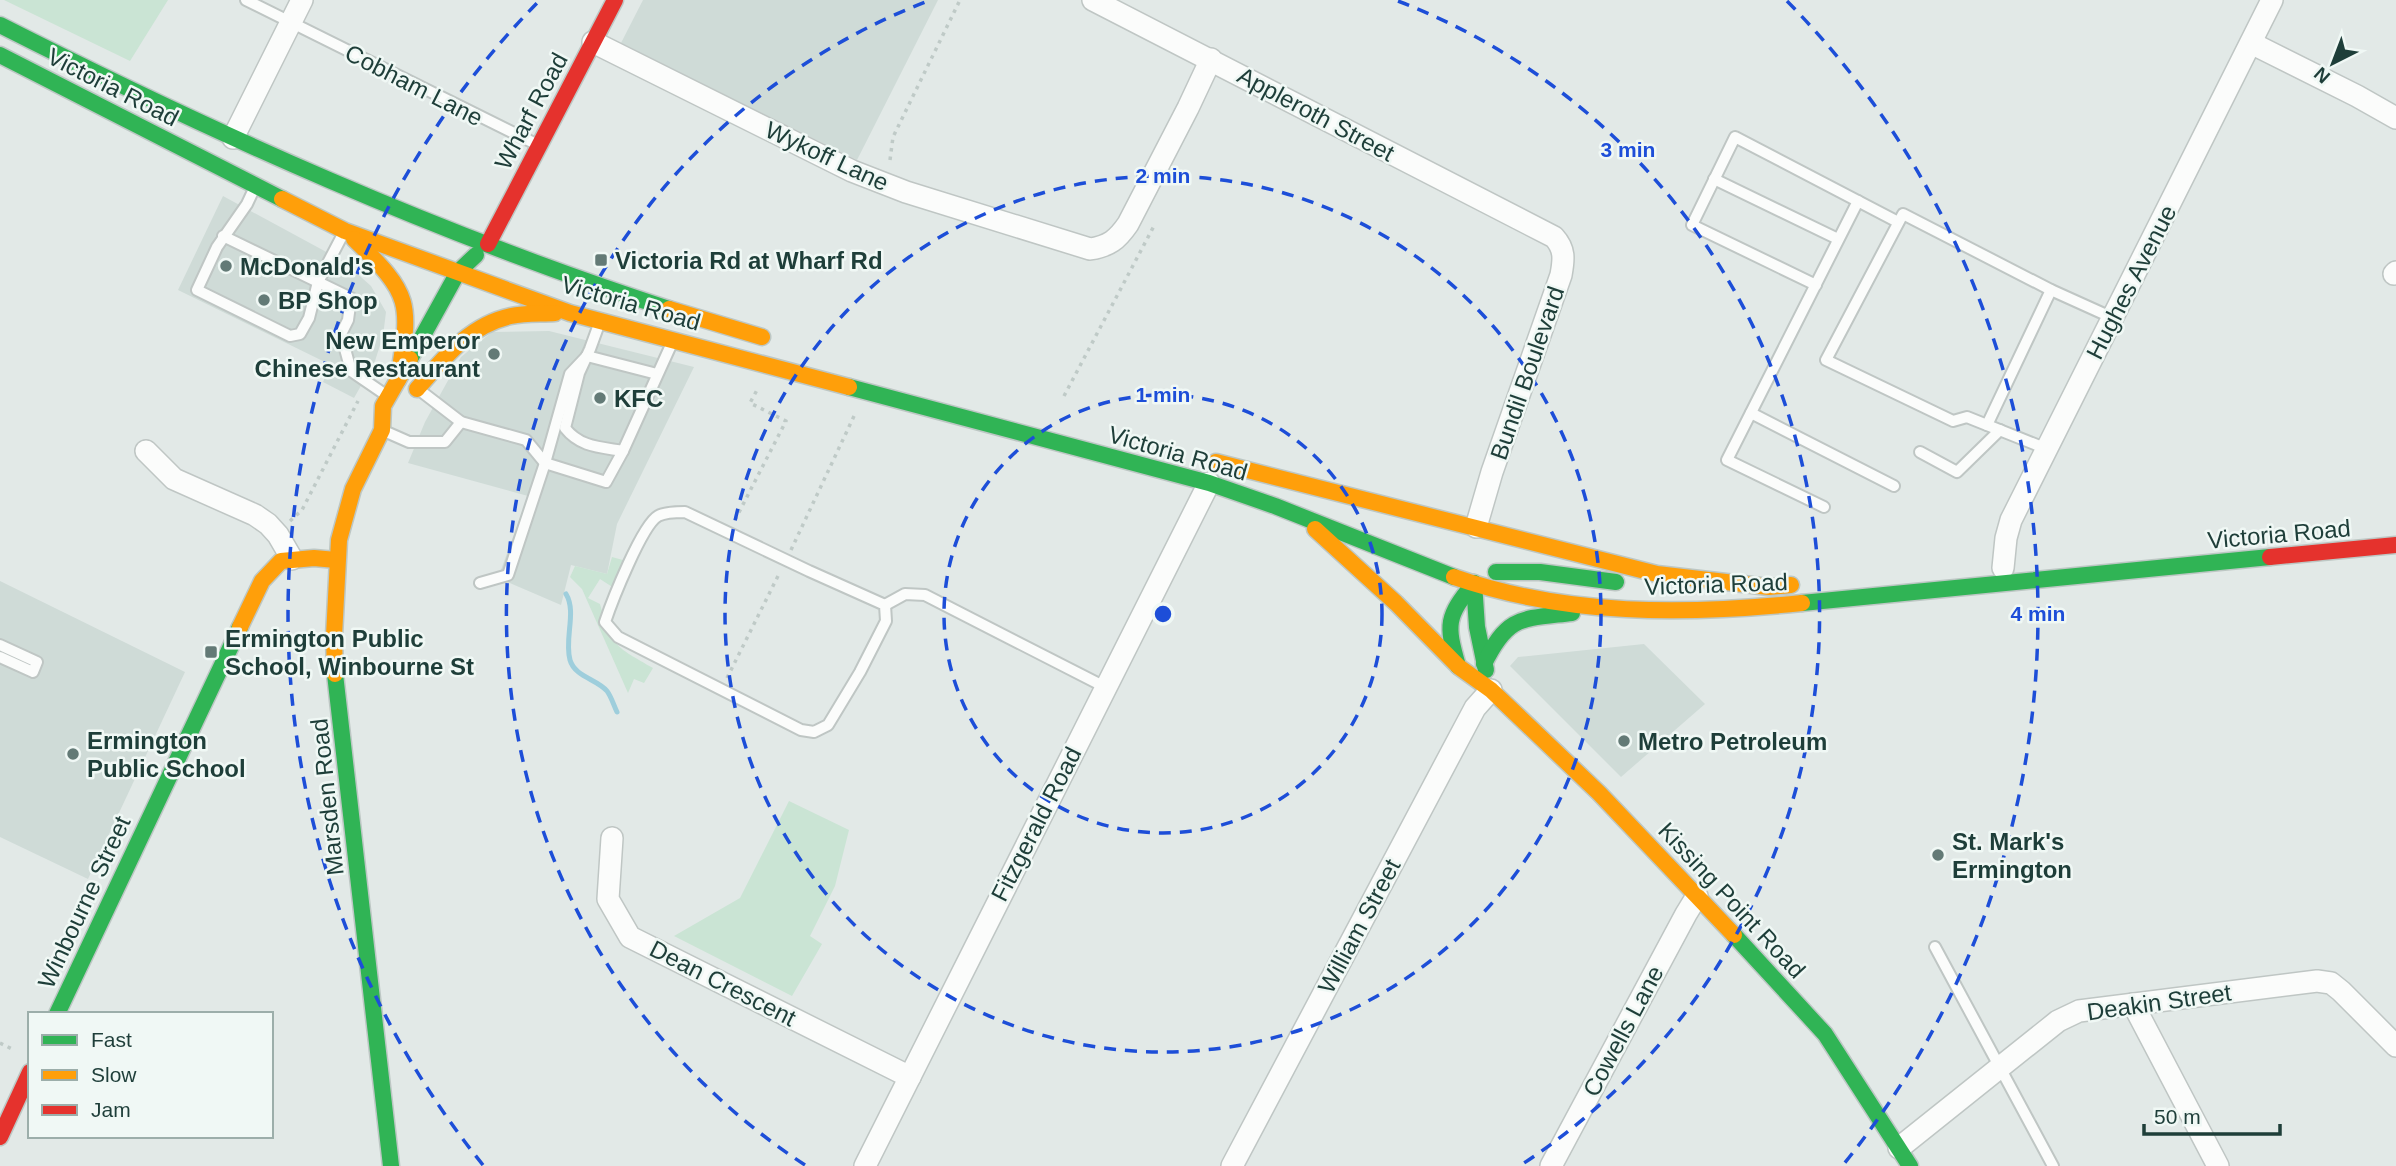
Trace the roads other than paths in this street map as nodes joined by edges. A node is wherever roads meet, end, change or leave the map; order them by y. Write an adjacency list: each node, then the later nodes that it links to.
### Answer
1 (246, 0): 6 (lane, Cobham Lane)
2 (302, 0): 6 (street)
3 (615, 0): 8 (main road, Wharf Road)
4 (1093, 0): 11 (street, Appleroth Street)
5 (2272, 0): 9 (street, Hughes Avenue)
6 (291, 23): 13 (street); 14 (lane, Cobham Lane)
7 (0, 25): 13 (main road, Victoria Road)
8 (593, 42): 11 (street, Wykoff Lane); 14 (main road, Wharf Road)
9 (2251, 43): 12 (street); 30 (street, Hughes Avenue)
10 (0, 55): 16 (main road, Victoria Road)
11 (1211, 59): 19 (street, Appleroth Street)
12 (2396, 118)
13 (233, 138): 23 (main road, Victoria Road)
14 (538, 145): 23 (main road, Wharf Road)
15 (1714, 179): 17 (lane); 22 (lane); 27 (lane)
16 (255, 186): 20 (main road, Victoria Road); 21 (lane)
17 (1857, 201): 18 (lane); 22 (lane)
18 (1898, 222): 28 (lane); 42 (lane)
19 (1538, 230): 57 (street, Bundil Boulevard)
20 (345, 231): 24 (main road, Victoria Road); 25 (lane); 37 (main road)
21 (223, 236): 25 (lane); 25 (lane)
22 (1838, 239): 27 (lane)
23 (488, 244): 24 (main road, Marsden Road); 26 (main road); 34 (main road, Victoria Road)
24 (458, 272): 26 (main road, Victoria Road); 37 (main road, Marsden Road)
25 (318, 282): 39 (lane)
26 (475, 285): 29 (main road, Victoria Road)
27 (1816, 285): 40 (lane)
28 (2052, 290): 30 (lane); 42 (lane)
29 (570, 313): 31 (main road, Victoria Road); 38 (main road)
30 (2113, 318): 45 (street, Hughes Avenue)
31 (600, 320): 33 (main road, Victoria Road); 35 (lane)
32 (447, 335): 38 (main road, Marsden Road)
33 (673, 339): 36 (lane); 52 (main road, Victoria Road)
34 (774, 340)
35 (587, 356): 36 (lane); 47 (lane); 50 (lane)
36 (657, 374): 47 (lane)
37 (398, 380): 39 (main road, Marsden Road)
38 (417, 389): 41 (lane); 43 (main road, Marsden Road)
39 (388, 397): 43 (main road, Marsden Road)
40 (1751, 413): 53 (lane); 54 (lane)
41 (461, 422): 43 (lane); 50 (lane)
42 (1986, 425): 44 (lane)
43 (382, 430): 62 (main road, Marsden Road)
44 (2000, 430): 45 (lane); 48 (lane)
45 (2047, 449): 63 (street, Hughes Avenue)
46 (146, 451): 60 (street)
47 (623, 451): 50 (lane)
48 (1920, 452)
49 (1205, 459): 51 (main road, Victoria Road)
50 (545, 463): 65 (lane)
51 (1258, 474): 56 (main road); 57 (main road, Victoria Road)
52 (1209, 483): 55 (main road, Victoria Road); 75 (street, Fitzgerald Road)
53 (1894, 486)
54 (1824, 507)
55 (1303, 517): 66 (main road, Victoria Road); 74 (main road, Kissing Point Road)
56 (1371, 518)
57 (1476, 527): 68 (main road, Victoria Road)
58 (2396, 534): 63 (main road, Victoria Road)
59 (2396, 545): 70 (main road, Victoria Road)
60 (292, 559): 62 (main road); 81 (main road, Winbourne Street)
61 (1452, 559): 66 (main road)
62 (336, 560): 88 (main road, Marsden Road)
63 (2003, 568): 64 (main road, Victoria Road)
64 (1964, 571)
65 (480, 583)
66 (1474, 583): 68 (main road); 70 (main road, Victoria Road); 73 (main road); 74 (main road)
67 (1807, 584): 68 (main road, Victoria Road)
68 (1769, 587)
69 (885, 605): 69 (lane); 75 (lane)
70 (1606, 609): 73 (main road)
71 (0, 645): 72 (lane)
72 (0, 657)
73 (1484, 664): 76 (main road)
74 (1459, 667): 76 (main road, Kissing Point Road)
75 (1105, 687): 85 (street, Fitzgerald Road)
76 (1490, 690): 78 (main road, Kissing Point Road); 90 (street, William Street)
77 (612, 838): 85 (street, Dean Crescent)
78 (1697, 896): 87 (main road, Kissing Point Road); 91 (street, Cowells Lane)
79 (1935, 947): 83 (lane)
80 (2133, 1004): 82 (street, Deakin Street); 83 (street, Deakin Street); 93 (street)
81 (58, 1012)
82 (2396, 1046)
83 (2001, 1067): 87 (street, Deakin Street); 92 (lane)
84 (28, 1076): 86 (main road)
85 (909, 1077): 89 (street, Fitzgerald Road)
86 (0, 1137)
87 (1904, 1157)
88 (391, 1166)
89 (865, 1166)
90 (1232, 1166)
91 (1551, 1166)
92 (2053, 1166)
93 (2218, 1166)

